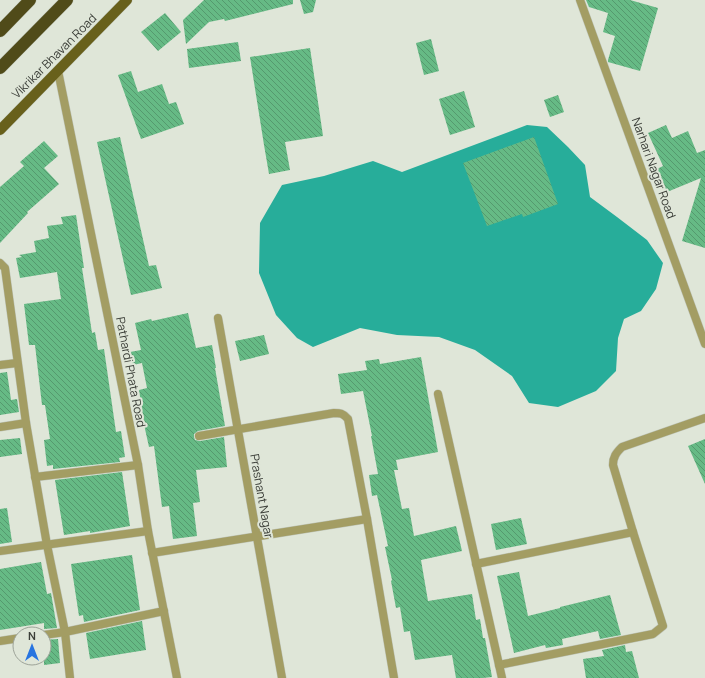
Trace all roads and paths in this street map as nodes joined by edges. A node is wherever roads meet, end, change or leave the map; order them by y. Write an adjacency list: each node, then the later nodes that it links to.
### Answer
1 (30, 0): 5 (highway)
2 (67, 0): 6 (highway)
3 (127, 0): 7 (main road, Vikrikar Bhavan Road)
4 (580, 0): 11 (street, Narhari Nagar Road)
5 (0, 30)
6 (0, 68)
7 (58, 71): 8 (main road, Vikrikar Bhavan Road); 20 (street, Pathardi Phata Road)
8 (0, 130)
9 (0, 263): 12 (street)
10 (218, 318): 18 (street, Prashant Nagar)
11 (705, 344)
12 (17, 363): 13 (street); 16 (street)
13 (0, 365)
14 (438, 394): 29 (street)
15 (705, 418): 24 (street)
16 (26, 423): 17 (street); 21 (street)
17 (0, 427)
18 (238, 429): 19 (street); 22 (street); 25 (street, Prashant Nagar)
19 (199, 436)
20 (138, 464): 21 (street); 23 (street, Pathardi Phata Road)
21 (35, 477): 26 (street)
22 (367, 519): 25 (street); 39 (street)
23 (148, 531): 26 (street); 28 (street, Pathardi Phata Road)
24 (633, 532): 29 (street); 35 (street)
25 (257, 536): 28 (street); 38 (street, Prashant Nagar)
26 (47, 545): 27 (street); 31 (street)
27 (0, 551)
28 (152, 553): 30 (street, Pathardi Phata Road)
29 (476, 564): 35 (street)
30 (164, 611): 31 (street); 37 (street, Pathardi Phata Road)
31 (65, 632): 32 (street); 36 (street)
32 (52, 634)
33 (12, 639): 34 (street)
34 (0, 641)
35 (499, 665): 40 (street)
36 (70, 678)
37 (176, 678)
38 (282, 678)
39 (394, 678)
40 (502, 678)

